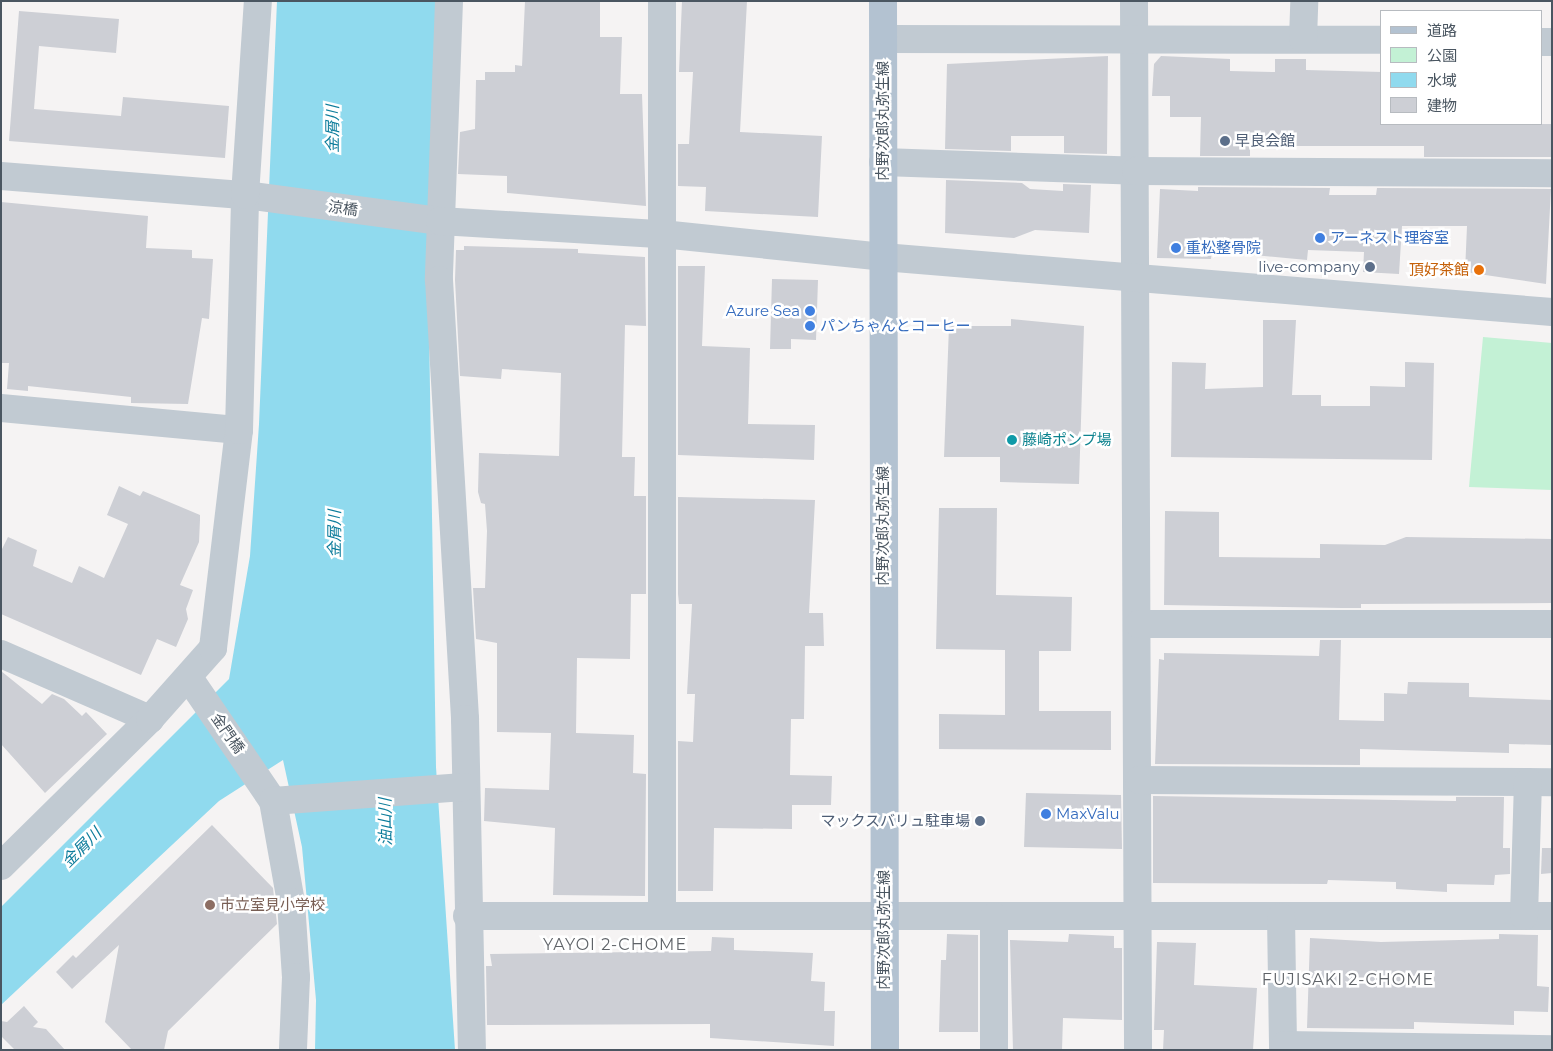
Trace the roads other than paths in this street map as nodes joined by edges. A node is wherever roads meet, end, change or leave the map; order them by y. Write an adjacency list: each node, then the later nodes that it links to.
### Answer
1 (258, 1): 15 (street)
2 (449, 1): 16 (street)
3 (662, 1): 17 (street)
4 (883, 1): 7 (main road, 内野次郎丸弥生線)
5 (1134, 1): 10 (street)
6 (1304, 1): 8 (street)
7 (884, 39): 10 (street); 11 (main road, 内野次郎丸弥生線)
8 (1303, 39): 9 (street); 10 (street)
9 (1380, 40)
10 (1133, 42): 12 (street)
11 (883, 162): 12 (street); 18 (main road, 内野次郎丸弥生線)
12 (1136, 171): 13 (street); 19 (street)
13 (1552, 173)
14 (1, 176): 15 (street, 涼橋)
15 (245, 195): 16 (street, 涼橋); 22 (street)
16 (440, 221): 17 (street, 涼橋); 30 (street)
17 (662, 234): 18 (street, 涼橋); 33 (street)
18 (883, 257): 19 (street, 涼橋); 39 (main road, 内野次郎丸弥生線)
19 (1136, 276): 20 (street, 涼橋); 23 (street)
20 (1552, 312)
21 (1, 408): 22 (street)
22 (239, 430): 26 (street)
23 (1139, 624): 24 (street); 28 (street)
24 (1552, 624)
25 (1, 654): 27 (street)
26 (189, 678): 27 (street); 31 (street, 金門橋)
27 (150, 719): 32 (street)
28 (1138, 780): 29 (street); 38 (street)
29 (1540, 782): 35 (street)
30 (455, 788): 31 (street); 34 (street)
31 (270, 795): 45 (street)
32 (1, 866)
33 (662, 914): 34 (street); 39 (street)
34 (467, 916): 46 (street)
35 (1524, 916): 36 (street); 40 (street)
36 (1552, 916)
37 (994, 917): 38 (street); 39 (street); 48 (street)
38 (1138, 917): 40 (street); 49 (street)
39 (884, 918): 47 (main road, 内野次郎丸弥生線)
40 (1280, 918): 41 (street)
41 (1284, 1047): 42 (street)
42 (1420, 1049): 43 (street)
43 (1512, 1049): 44 (street)
44 (1552, 1049)
45 (294, 1050)
46 (472, 1050)
47 (885, 1050)
48 (994, 1050)
49 (1138, 1050)

